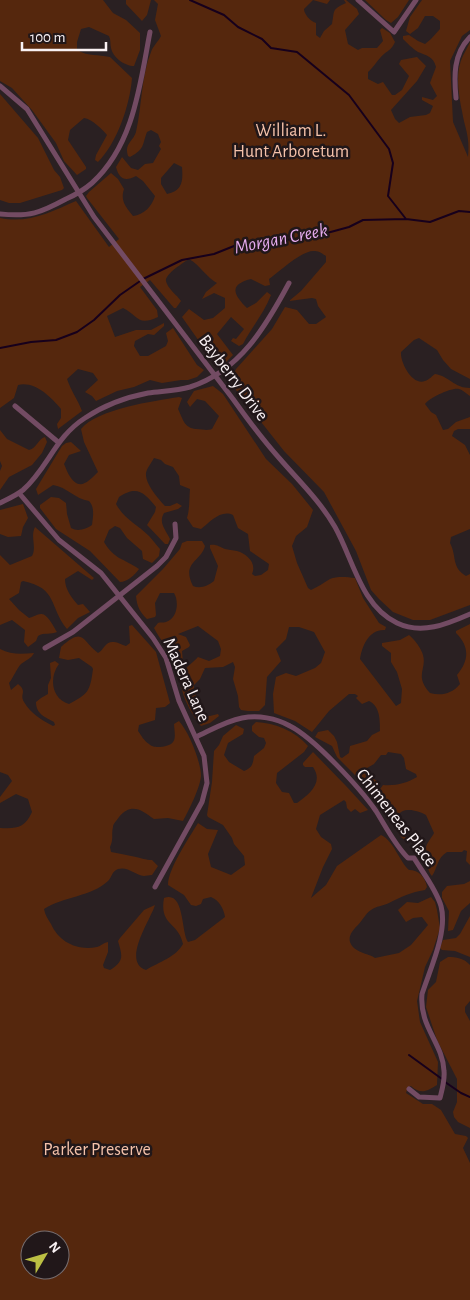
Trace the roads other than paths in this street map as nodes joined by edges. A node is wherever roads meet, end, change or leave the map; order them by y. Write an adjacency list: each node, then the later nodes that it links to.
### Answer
1 (358, 0): 2 (street)
2 (416, 0)
3 (150, 32): 7 (street)
4 (470, 37): 6 (street)
5 (0, 86): 7 (street, Bayberry Drive)
6 (456, 98)
7 (78, 192): 8 (street); 10 (street, Bayberry Drive)
8 (0, 214)
9 (290, 283): 10 (street)
10 (215, 375): 12 (street); 17 (street, Bayberry Drive)
11 (15, 406): 12 (street)
12 (58, 442): 13 (street)
13 (19, 493): 14 (street); 16 (street, Madera Lane)
14 (0, 503)
15 (175, 524): 16 (street)
16 (120, 596): 18 (street); 19 (street, Madera Lane)
17 (470, 614)
18 (45, 648)
19 (196, 737): 20 (street, Madera Lane); 21 (street, Chimeneas Place)
20 (155, 887)
21 (409, 1090)

